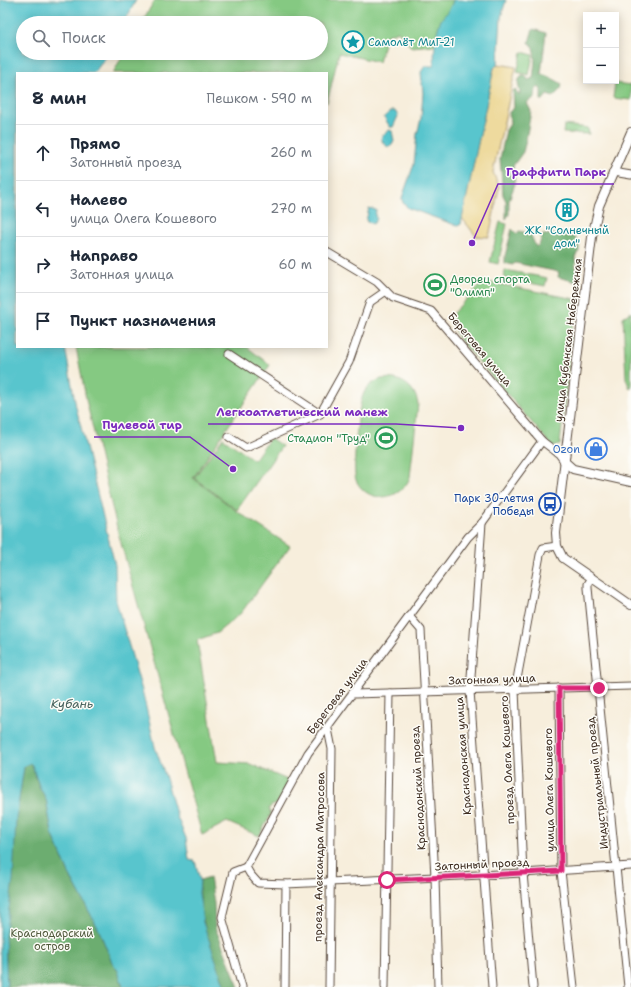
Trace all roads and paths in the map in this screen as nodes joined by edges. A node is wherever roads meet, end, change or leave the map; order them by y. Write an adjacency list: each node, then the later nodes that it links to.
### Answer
1 (631, 132): 2 (main road, улица Кубанская Набережная)
2 (613, 172): 3 (street); 10 (main road, улица Кубанская Набережная)
3 (631, 175)
4 (328, 253): 5 (street, Береговая улица)
5 (386, 291): 7 (street); 9 (street, Береговая улица)
6 (229, 354): 7 (street)
7 (320, 414): 8 (street)
8 (229, 437)
9 (542, 441): 10 (street, Береговая улица); 12 (street, Береговая улица)
10 (564, 461): 11 (main road); 13 (main road, улица Кубанская Набережная)
11 (631, 482)
12 (482, 523): 16 (street, Береговая улица); 21 (street, Краснодонская улица)
13 (557, 546): 14 (main road); 20 (street, проезд Олега Кошевого)
14 (592, 578): 15 (main road); 19 (street, Индустриальный проезд)
15 (631, 605)
16 (409, 616): 22 (street, Краснодонский проезд); 24 (street, Береговая улица)
17 (631, 686): 19 (street, Затонная улица)
18 (559, 688): 19 (street, Затонная улица); 20 (street, Затонная улица); 29 (street, улица Олега Кошевого)
19 (599, 688): 28 (street, Индустриальный проезд)
20 (514, 690): 21 (street, Затонная улица); 30 (street, проезд Олега Кошевого)
21 (470, 691): 22 (street, Затонная улица); 31 (street, Краснодонская улица)
22 (424, 692): 23 (street, Затонная улица); 32 (street, Краснодонский проезд)
23 (390, 693): 24 (street, Затонная улица); 33 (street)
24 (354, 694): 25 (street, Береговая улица)
25 (328, 728): 27 (street, Береговая улица); 34 (street, проезд Александра Матросова)
26 (631, 866): 28 (street, Затонный проезд)
27 (246, 867): 35 (street, Затонный проезд); 36 (street, Береговая улица)
28 (617, 867): 29 (street, Затонный проезд); 44 (street, Индустриальный проезд)
29 (561, 871): 30 (street, Затонный проезд); 43 (street, улица Олега Кошевого)
30 (523, 873): 31 (street, Затонный проезд); 42 (street, проезд Олега Кошевого)
31 (482, 875): 32 (street, Затонный проезд); 41 (street, Краснодонская улица)
32 (434, 877): 33 (street, Затонный проезд); 40 (street, Краснодонский проезд)
33 (387, 880): 34 (street, Затонный проезд); 39 (street)
34 (331, 882): 35 (street, Затонный проезд); 38 (street, проезд Александра Матросова)
35 (286, 884): 37 (street)
36 (242, 987)
37 (285, 987)
38 (329, 987)
39 (385, 987)
40 (438, 987)
41 (492, 987)
42 (533, 987)
43 (574, 987)
44 (628, 987)

